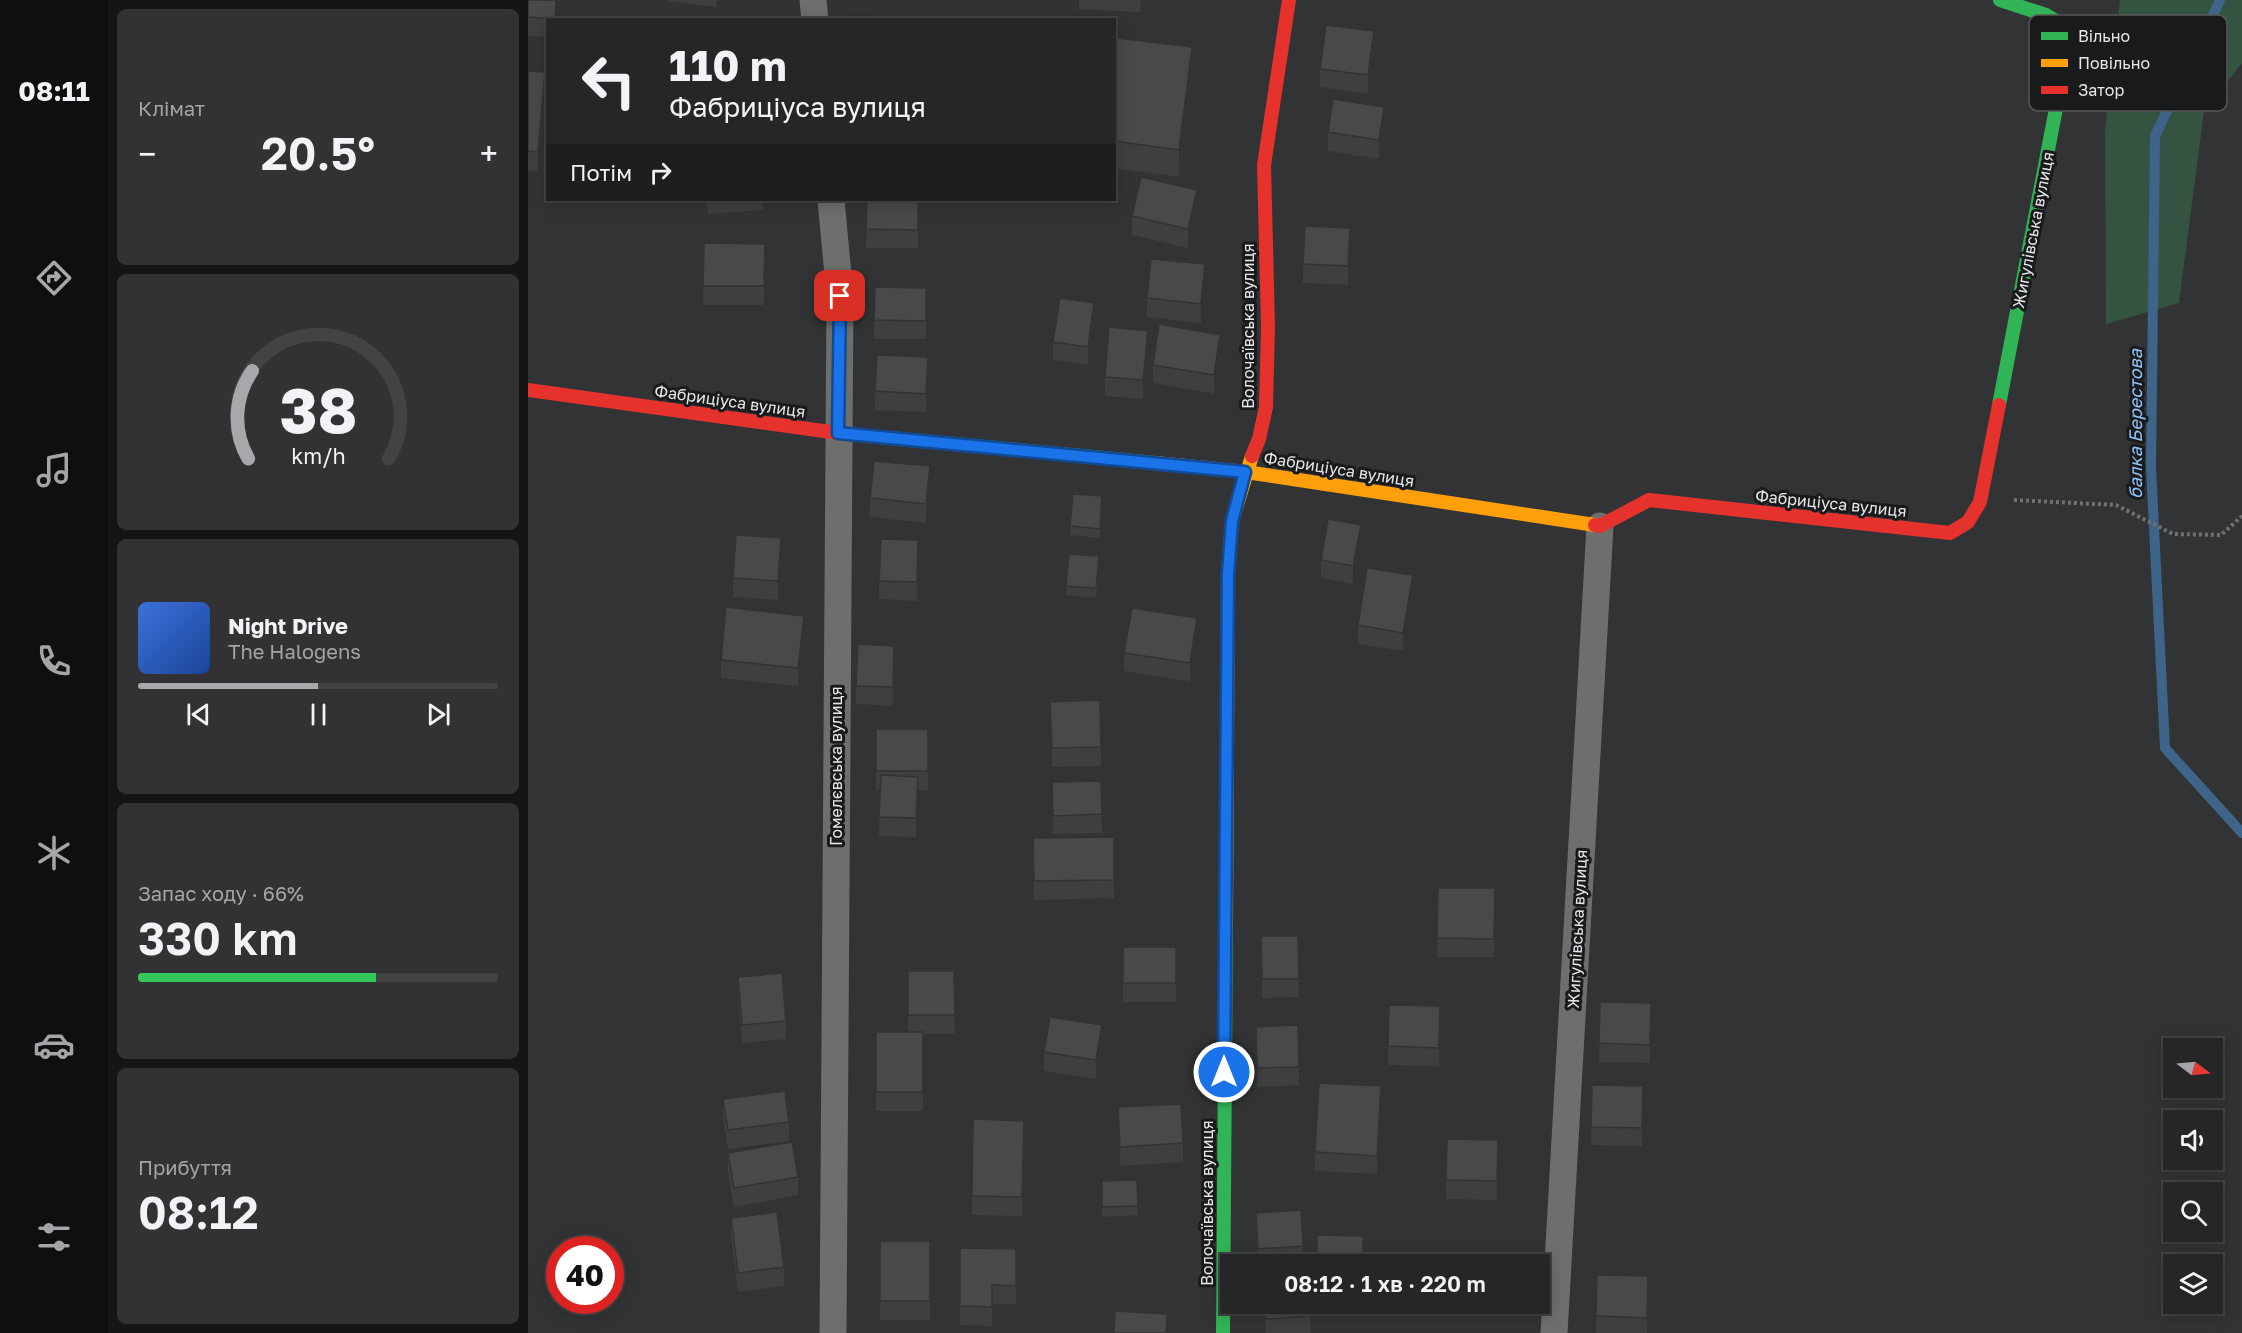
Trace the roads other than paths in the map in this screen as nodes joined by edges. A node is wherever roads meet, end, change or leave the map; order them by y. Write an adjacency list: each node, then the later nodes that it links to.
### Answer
1 (813, 0): 5 (street)
2 (1289, 0): 10 (street, Волочаївська вулиця)
3 (2000, 0): 4 (street, Жигулівська вулиця)
4 (2046, 15)
5 (815, 18)
6 (2055, 111): 11 (street, Жигулівська вулиця)
7 (831, 201): 9 (street, Гомелєвська вулиця)
8 (528, 390): 9 (street, Фабриціуса вулиця)
9 (838, 433): 10 (street, Фабриціуса вулиця); 13 (street, Гомелєвська вулиця)
10 (1245, 472): 12 (street, Фабриціуса вулиця); 14 (street, Волочаївська вулиця)
11 (1980, 502): 12 (street, Фабриціуса вулиця)
12 (1600, 526): 15 (street, Жигулівська вулиця)
13 (833, 1333)
14 (1223, 1333)
15 (1554, 1333)

